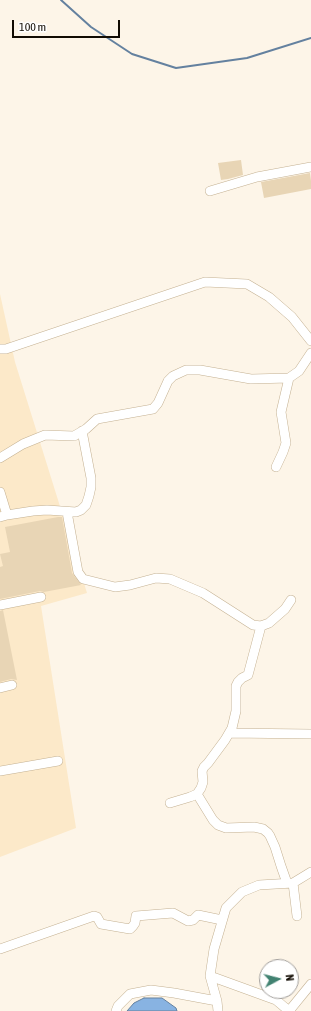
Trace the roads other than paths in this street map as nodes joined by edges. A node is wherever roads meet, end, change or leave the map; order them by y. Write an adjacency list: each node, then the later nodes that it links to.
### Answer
1 (311, 167): 2 (street)
2 (210, 191)
3 (311, 341): 4 (street)
4 (0, 349)
5 (311, 353): 6 (street)
6 (289, 378): 7 (street); 9 (street)
7 (82, 431): 8 (street); 11 (street)
8 (0, 458)
9 (276, 467)
10 (0, 492): 12 (street)
11 (67, 512): 12 (street); 16 (street)
12 (3, 516)
13 (41, 597): 15 (street)
14 (291, 600): 16 (street)
15 (0, 605)
16 (261, 626): 19 (street)
17 (12, 685): 18 (street)
18 (0, 688)
19 (229, 733): 20 (street); 23 (street)
20 (311, 734)
21 (58, 761): 22 (street)
22 (0, 771)
23 (197, 794): 24 (street); 26 (street)
24 (170, 803)
25 (311, 872): 26 (street)
26 (290, 883): 27 (street); 28 (street)
27 (297, 916)
28 (222, 920): 29 (street); 30 (street)
29 (0, 949)
30 (210, 976): 32 (street); 35 (street)
31 (311, 984): 35 (street)
32 (217, 1001): 33 (street); 34 (street)
33 (116, 1011)
34 (218, 1011)
35 (289, 1011)

